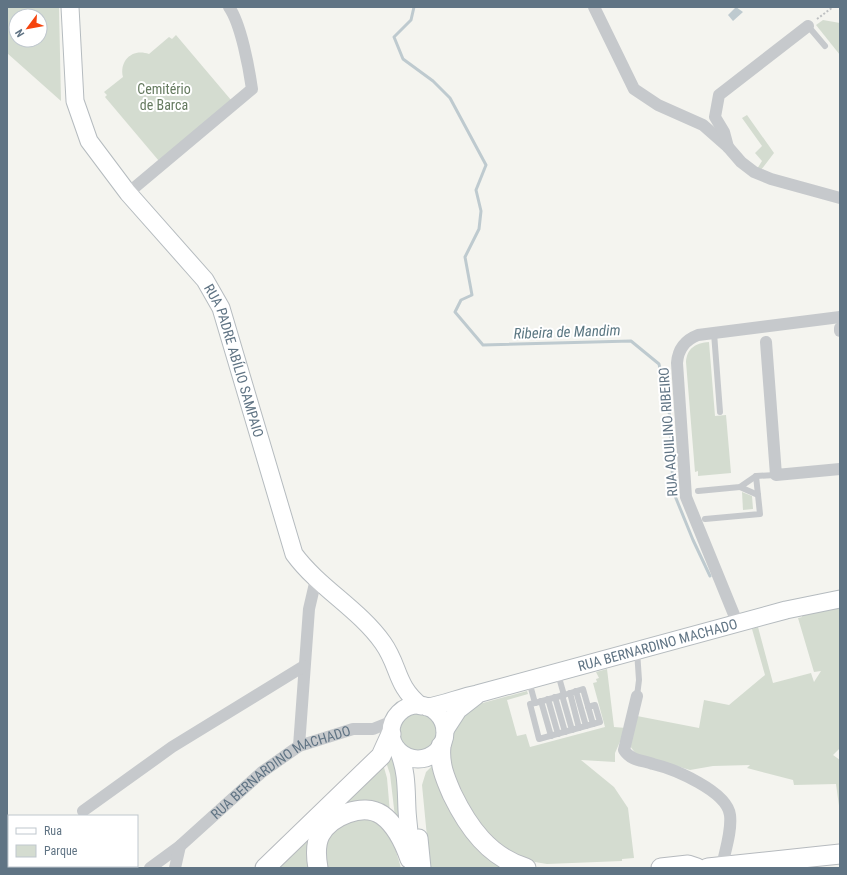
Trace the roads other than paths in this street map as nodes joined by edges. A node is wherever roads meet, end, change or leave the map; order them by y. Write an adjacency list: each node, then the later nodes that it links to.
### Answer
1 (70, 7): 7 (street, RUA PADRE ABÍLIO SAMPAIO)
2 (594, 7): 6 (street)
3 (232, 11): 7 (street)
4 (808, 26): 5 (lane); 6 (street)
5 (824, 46)
6 (728, 147): 8 (street)
7 (128, 193): 20 (street, RUA PADRE ABÍLIO SAMPAIO)
8 (840, 198)
9 (840, 317): 10 (street, RUA AQUILINO RIBEIRO)
10 (714, 333): 12 (lane); 22 (street, RUA AQUILINO RIBEIRO)
11 (766, 342): 14 (street)
12 (720, 412)
13 (840, 469): 14 (street)
14 (776, 475): 15 (lane)
15 (756, 476): 16 (lane); 18 (lane)
16 (740, 487): 17 (lane); 18 (lane)
17 (698, 491)
18 (758, 495): 19 (lane)
19 (705, 519)
20 (316, 579): 24 (street); 27 (street, RUA PADRE ABÍLIO SAMPAIO)
21 (840, 599): 22 (street, RUA BERNARDINO MACHADO)
22 (737, 622): 23 (street, RUA BERNARDINO MACHADO)
23 (636, 650): 25 (street, RUA BERNARDINO MACHADO); 31 (lane)
24 (304, 666): 43 (street); 45 (street)
25 (557, 672): 26 (street, RUA BERNARDINO MACHADO); 30 (lane)
26 (529, 680): 29 (street, RUA BERNARDINO MACHADO); 34 (lane)
27 (400, 682): 35 (street); 36 (street)
28 (576, 692): 30 (lane); 37 (lane); 37 (lane)
29 (477, 694): 35 (street, RUA BERNARDINO MACHADO); 42 (street, RUA BERNARDINO MACHADO)
30 (565, 695): 32 (lane); 37 (lane); 38 (lane)
31 (637, 696): 49 (street)
32 (555, 697): 33 (lane); 39 (lane)
33 (548, 699): 34 (lane); 40 (lane)
34 (538, 702): 41 (lane); 41 (lane)
35 (424, 706): 36 (street); 42 (street)
36 (394, 723): 43 (street, RUA BERNARDINO MACHADO); 44 (street); 52 (main road)
37 (582, 727): 38 (lane)
38 (572, 730): 39 (lane)
39 (565, 732): 40 (lane)
40 (558, 734): 41 (lane)
41 (551, 736)
42 (438, 745): 44 (street); 48 (street, RUA BERNARDINO MACHADO); 54 (main road)
43 (299, 746): 46 (street, RUA BERNARDINO MACHADO)
44 (398, 752): 48 (street)
45 (83, 811)
46 (180, 846): 50 (street, RUA BERNARDINO MACHADO); 51 (street)
47 (840, 854): 49 (main road)
48 (414, 865): 53 (main road)
49 (715, 867)
50 (150, 868)
51 (175, 868)
52 (265, 868)
53 (318, 868)
54 (526, 868)
55 (661, 868): 56 (main road)
56 (697, 868)

